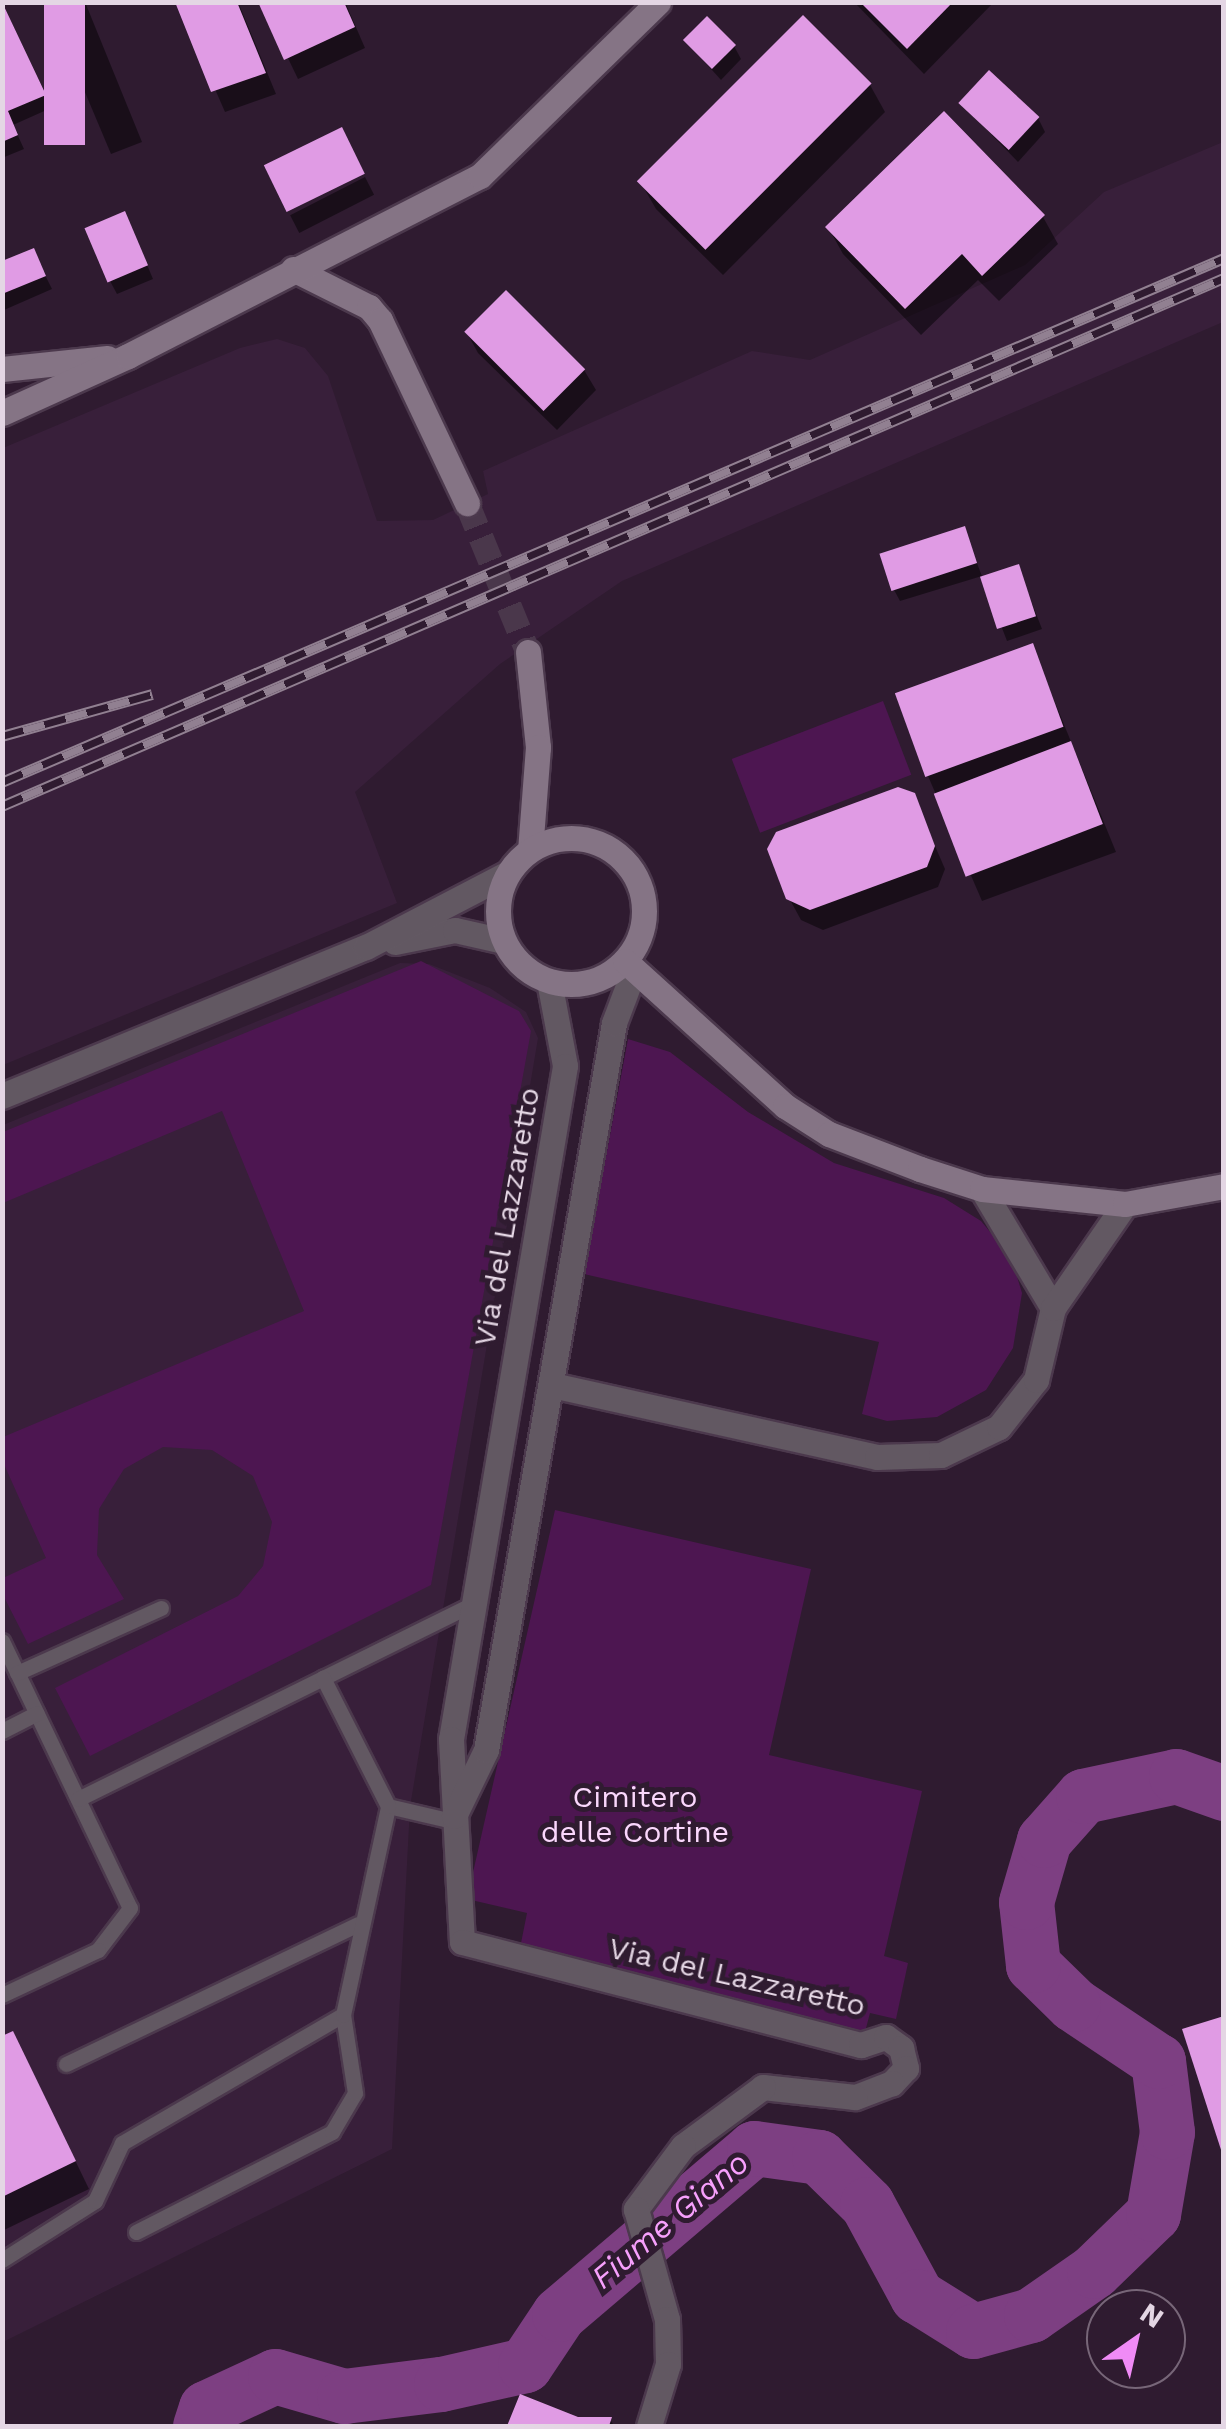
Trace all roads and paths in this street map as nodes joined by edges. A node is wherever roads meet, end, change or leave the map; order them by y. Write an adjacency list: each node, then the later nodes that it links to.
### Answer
1 (658, 2): 2 (main road)
2 (293, 269): 3 (main road); 6 (main road)
3 (128, 356): 4 (main road); 5 (main road)
4 (2, 368)
5 (2, 413)
6 (467, 503)
7 (528, 652): 8 (main road)
8 (530, 850): 9 (main road); 12 (main road)
9 (508, 873): 10 (main road); 11 (street)
10 (504, 940): 11 (street); 13 (main road)
11 (366, 947): 14 (street)
12 (629, 965): 13 (main road); 16 (main road); 19 (street)
13 (549, 981): 20 (street, Via del Lazzaretto)
14 (2, 1096)
15 (1224, 1186): 17 (main road)
16 (982, 1189): 17 (main road); 18 (street)
17 (1125, 1204): 18 (street)
18 (1053, 1308): 19 (street)
19 (552, 1385): 29 (street)
20 (474, 1603): 24 (lane); 29 (street, Via del Lazzaretto)
21 (161, 1608): 23 (lane)
22 (2, 1642): 23 (lane)
23 (18, 1673): 25 (lane)
24 (323, 1678): 27 (lane); 28 (lane)
25 (37, 1713): 26 (lane); 27 (lane)
26 (2, 1731)
27 (78, 1800): 31 (lane)
28 (388, 1806): 29 (lane); 30 (lane)
29 (452, 1820): 36 (street, Via del Lazzaretto)
30 (358, 1924): 32 (lane); 33 (lane)
31 (2, 1994)
32 (343, 2015): 34 (lane); 35 (lane)
33 (66, 2064)
34 (136, 2232)
35 (2, 2260)
36 (649, 2426)

